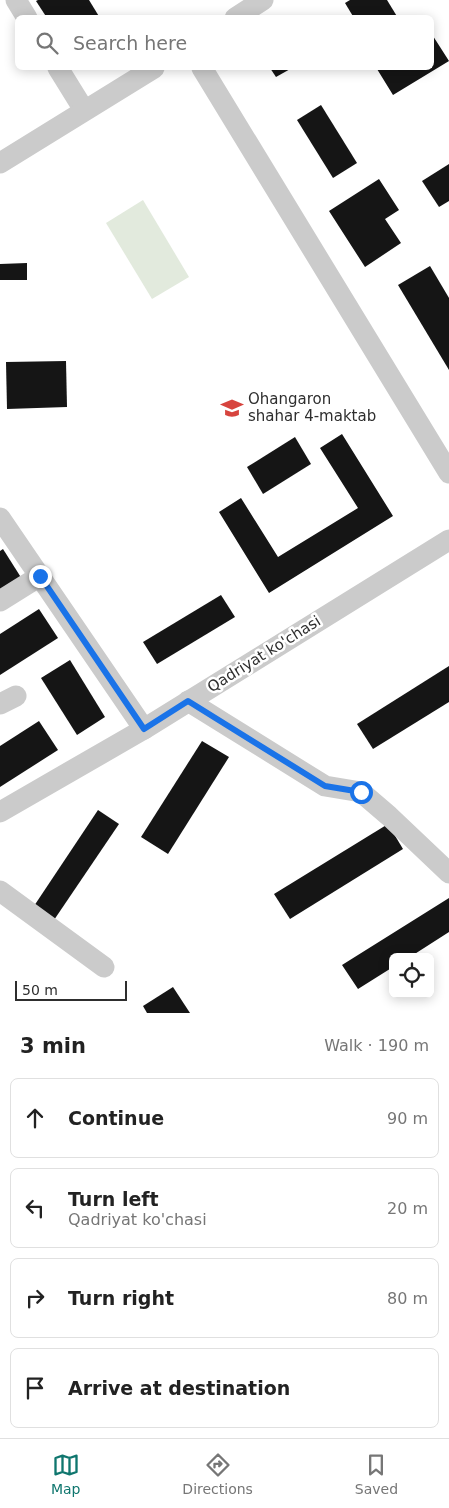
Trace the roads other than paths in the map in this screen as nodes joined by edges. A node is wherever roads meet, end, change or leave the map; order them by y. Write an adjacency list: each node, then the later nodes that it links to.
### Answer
1 (16, 0): 3 (street)
2 (263, 0): 4 (street)
3 (25, 15)
4 (240, 15)
5 (59, 70): 8 (street)
6 (151, 70): 8 (street)
7 (203, 70): 10 (street)
8 (84, 110): 9 (street)
9 (0, 163)
10 (449, 474)
11 (0, 518): 13 (street)
12 (449, 540): 15 (street, Qadriyat ko'chasi)
13 (40, 576): 14 (street); 16 (street)
14 (0, 602)
15 (188, 701): 16 (street, Qadriyat ko'chasi); 18 (street)
16 (144, 729): 17 (street, Qadriyat ko'chasi)
17 (0, 812)
18 (449, 872)
19 (0, 891): 20 (street)
20 (104, 967)

